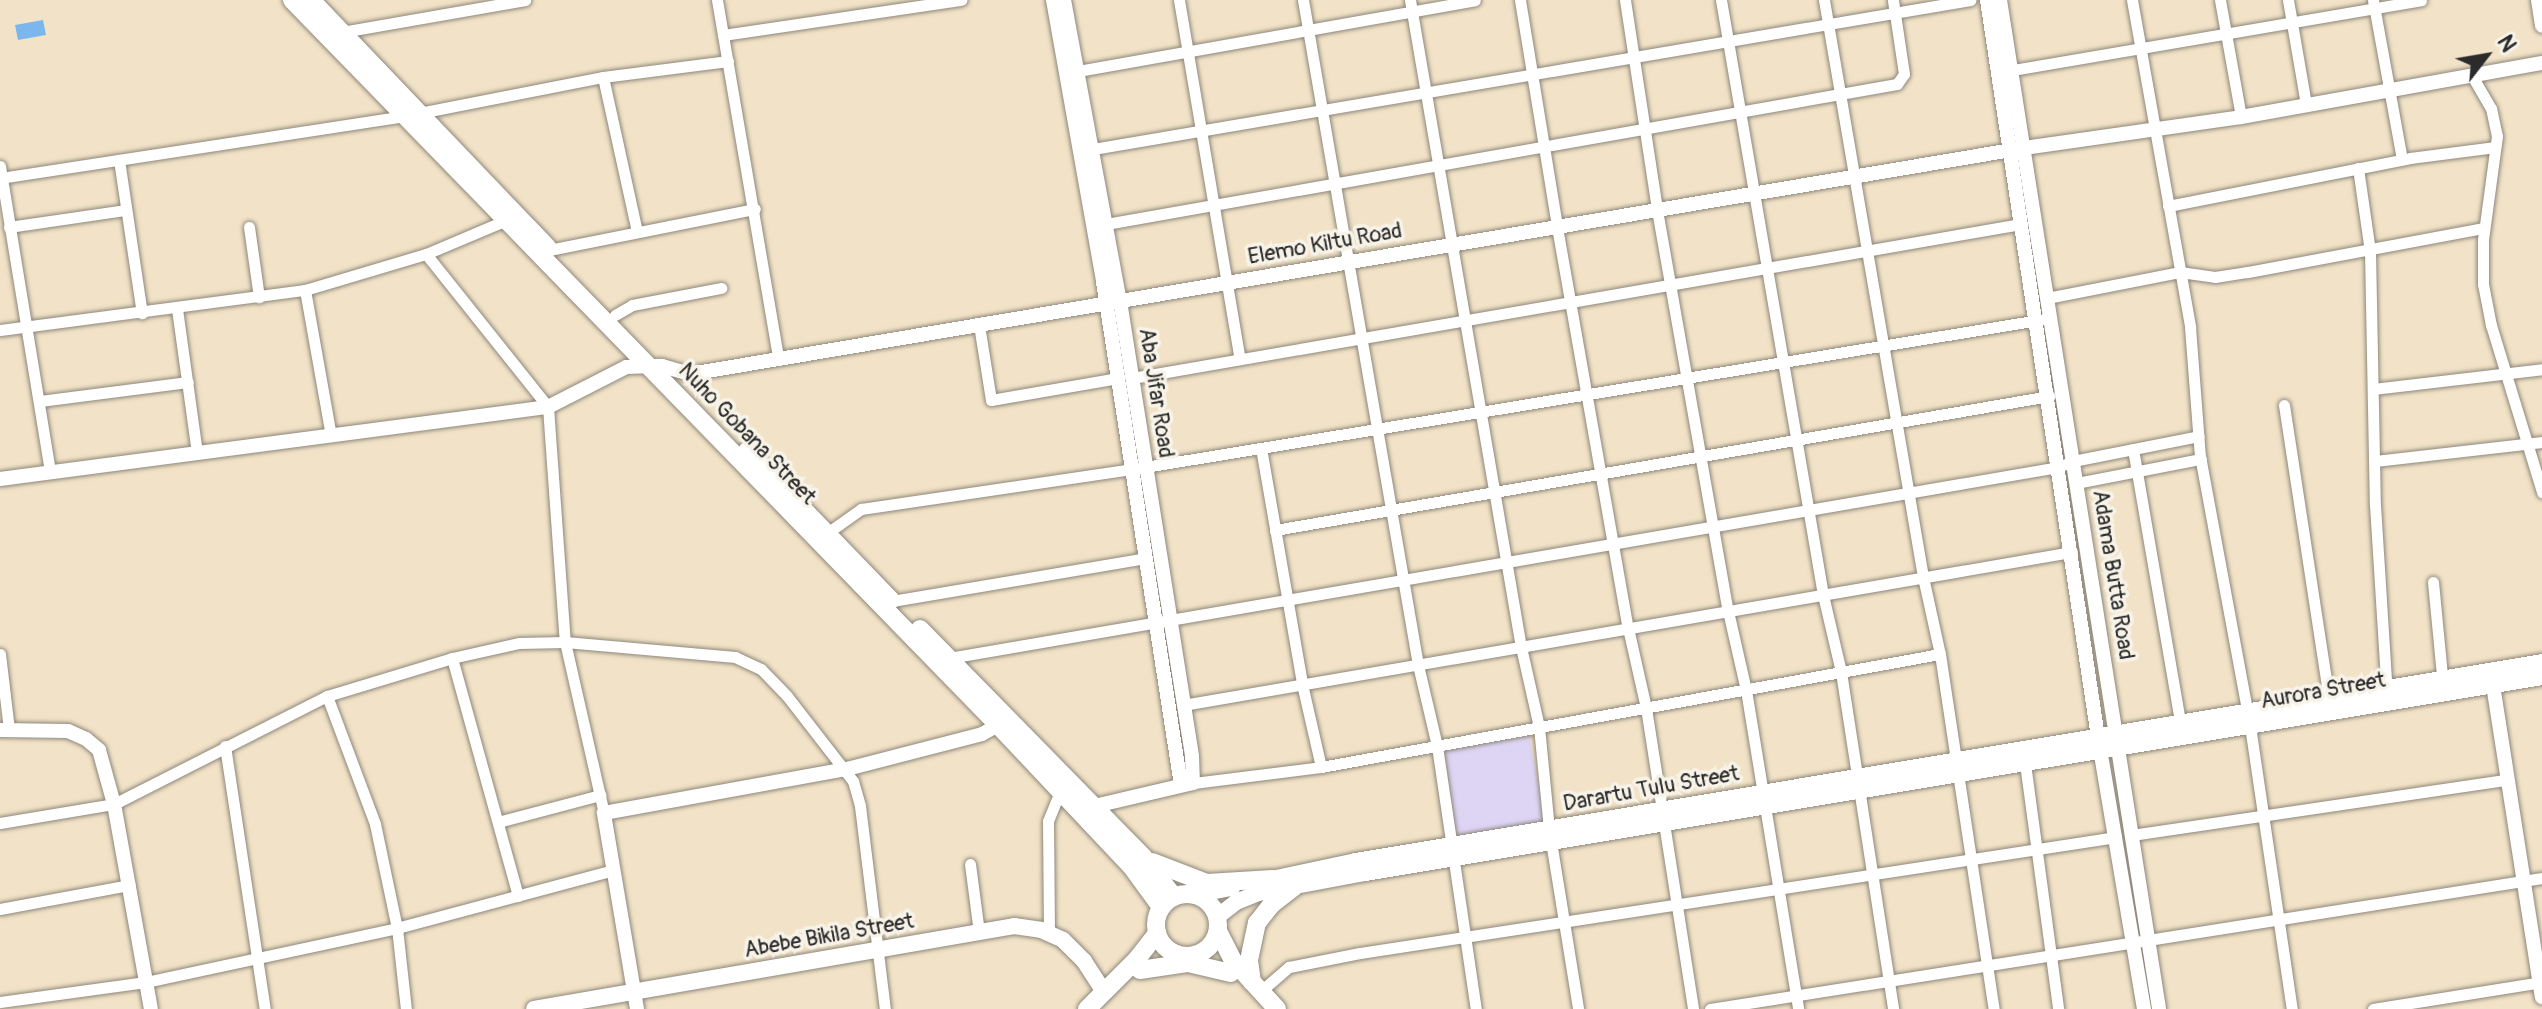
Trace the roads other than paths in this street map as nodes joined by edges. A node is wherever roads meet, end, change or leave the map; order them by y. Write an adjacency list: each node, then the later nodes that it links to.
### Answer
1 (292, 0): 51 (main road, Nuho Gobana Street)
2 (311, 0): 31 (main road, Nuho Gobana Street)
3 (525, 0): 23 (street)
4 (717, 0): 33 (street)
5 (961, 0): 33 (street)
6 (1053, 0): 97 (street, Aba Jifar Road)
7 (1064, 0): 41 (street, Aba Jifar Road)
8 (1179, 0): 36 (street)
9 (1303, 0): 30 (street)
10 (1475, 0): 25 (street)
11 (1520, 0): 42 (street)
12 (1625, 0): 37 (street)
13 (1721, 0): 34 (street)
14 (1824, 0): 28 (street)
15 (1970, 0): 26 (street)
16 (1987, 0): 59 (street)
17 (2000, 0): 40 (street)
18 (2132, 0): 35 (street)
19 (2220, 0): 32 (street)
20 (2288, 0): 27 (street)
21 (2421, 0): 24 (street)
22 (2538, 0): 29 (street)
23 (480, 4): 31 (street)
24 (2374, 4): 27 (street); 45 (street)
25 (1411, 6): 30 (street); 46 (street)
26 (1894, 6): 28 (street); 47 (street)
27 (2292, 22): 32 (street); 48 (street)
28 (1828, 24): 34 (street); 47 (street)
29 (2542, 26)
30 (1308, 30): 36 (street); 49 (street)
31 (342, 32): 51 (main road, Nuho Gobana Street)
32 (2226, 33): 35 (street); 52 (street)
33 (723, 35): 38 (street)
34 (1728, 41): 37 (street); 50 (street)
35 (2140, 48): 40 (street); 55 (street)
36 (1188, 51): 41 (street); 54 (street)
37 (1634, 57): 42 (street); 53 (street)
38 (728, 61): 44 (street); 70 (street)
39 (2542, 63): 43 (street, Elemo Kiltu Road)
40 (2013, 70): 59 (street)
41 (1078, 71): 58 (street, Aba Jifar Road)
42 (1532, 74): 46 (street); 56 (street)
43 (2471, 74): 45 (street, Elemo Kiltu Road); 57 (street)
44 (603, 77): 51 (street); 80 (street)
45 (2389, 88): 48 (street, Elemo Kiltu Road); 60 (street)
46 (1425, 92): 49 (street); 62 (street)
47 (1839, 94): 50 (street); 65 (street)
48 (2306, 104): 52 (street, Elemo Kiltu Road)
49 (1321, 110): 54 (street); 66 (street)
50 (1740, 111): 53 (street); 67 (street)
51 (412, 114): 61 (street); 73 (main road, Nuho Gobana Street); 82 (main road, Nuho Gobana Street)
52 (2241, 117): 55 (street, Elemo Kiltu Road)
53 (1646, 128): 56 (street); 72 (street)
54 (1201, 130): 58 (street); 68 (street)
55 (2155, 131): 59 (street, Elemo Kiltu Road); 69 (street)
56 (1544, 145): 62 (street); 78 (street)
57 (2495, 147): 60 (street); 79 (street)
58 (1093, 149): 74 (street, Aba Jifar Road)
59 (2017, 149): 65 (street, Elemo Kiltu Road); 75 (street, Adama Butta Road); 96 (street, Adama Butta Road)
60 (2402, 159): 63 (street)
61 (119, 160): 64 (street); 71 (street)
62 (1437, 164): 66 (street); 81 (street)
63 (2358, 168): 69 (street); 84 (street)
64 (1, 174): 76 (street)
65 (1852, 177): 67 (street, Elemo Kiltu Road); 83 (street)
66 (1334, 182): 68 (street); 88 (street)
67 (1752, 194): 72 (street, Elemo Kiltu Road); 89 (street)
68 (1213, 203): 74 (street); 91 (street)
69 (2168, 206): 90 (street)
70 (755, 209): 80 (street); 109 (street)
71 (126, 210): 76 (street); 100 (street)
72 (1657, 210): 78 (street, Elemo Kiltu Road); 92 (street)
73 (504, 221): 82 (main road, Nuho Gobana Street); 87 (street)
74 (1106, 224): 97 (street, Aba Jifar Road)
75 (2021, 224): 83 (street); 102 (street, Adama Butta Road)
76 (9, 227): 85 (street)
77 (249, 227): 95 (street)
78 (1557, 227): 81 (street, Elemo Kiltu Road); 98 (street)
79 (2484, 228): 84 (street); 114 (street)
80 (637, 231): 82 (street)
81 (1450, 245): 88 (street, Elemo Kiltu Road); 103 (street)
82 (543, 251): 101 (main road, Nuho Gobana Street); 112 (main road, Nuho Gobana Street)
83 (1865, 251): 89 (street); 108 (street)
84 (2370, 251): 90 (street); 118 (street)
85 (13, 252): 86 (street); 105 (street)
86 (0, 254)
87 (426, 254): 94 (street); 123 (street)
88 (1347, 263): 91 (street, Elemo Kiltu Road); 107 (street)
89 (1765, 268): 92 (street); 111 (street)
90 (2180, 272): 96 (street); 128 (street)
91 (1226, 283): 97 (street, Elemo Kiltu Road); 110 (street)
92 (1670, 285): 98 (street); 116 (street)
93 (721, 288): 101 (street)
94 (305, 290): 95 (street); 127 (street)
95 (259, 297): 99 (street)
96 (2047, 298): 102 (street, Adama Butta Road)
97 (1113, 302): 104 (street, Elemo Kiltu Road); 115 (street, Aba Jifar Road)
98 (1570, 302): 103 (street); 119 (street)
99 (177, 309): 100 (street); 117 (street)
100 (142, 313): 105 (street)
101 (615, 315): 112 (main road, Nuho Gobana Street)
102 (2044, 319): 108 (street); 120 (street, Adama Butta Road); 137 (street, Adama Butta Road)
103 (1463, 321): 107 (street); 124 (street)
104 (979, 325): 109 (street, Elemo Kiltu Road); 115 (street)
105 (28, 326): 106 (street); 121 (street)
106 (0, 330)
107 (1361, 338): 110 (street); 126 (street)
108 (1882, 346): 111 (street); 125 (street)
109 (778, 356): 112 (street, Elemo Kiltu Road)
110 (1240, 359): 115 (street)
111 (1782, 362): 116 (street); 129 (street)
112 (655, 366): 123 (street); 153 (main road, Nuho Gobana Street)
113 (2542, 369): 114 (street)
114 (2506, 374): 118 (street); 131 (street)
115 (1125, 378): 140 (street, Aba Jifar Road)
116 (1686, 378): 119 (street); 135 (street)
117 (188, 382): 121 (street); 134 (street)
118 (2373, 389): 138 (street)
119 (1586, 394): 124 (street); 143 (street)
120 (2049, 396): 125 (street); 139 (street, Adama Butta Road)
121 (40, 401): 142 (street)
122 (2284, 405): 184 (street)
123 (548, 407): 127 (street); 167 (street)
124 (1479, 412): 126 (street); 146 (street)
125 (1895, 423): 129 (street); 148 (street)
126 (1377, 429): 132 (street); 149 (street)
127 (331, 436): 134 (street)
128 (2199, 436): 133 (street); 136 (street)
129 (1796, 440): 135 (street); 150 (street)
130 (2542, 442): 131 (street)
131 (2527, 445): 138 (street); 147 (street)
132 (1261, 448): 140 (street); 152 (street)
133 (2133, 449): 137 (street); 141 (street)
134 (197, 453): 142 (street)
135 (1700, 456): 143 (street); 151 (street)
136 (2201, 459): 141 (street); 186 (street)
137 (2073, 461): 139 (street); 145 (street, Adama Butta Road)
138 (2375, 461): 182 (street)
139 (2058, 467): 148 (street); 155 (street, Adama Butta Road)
140 (1138, 468): 153 (street); 156 (street, Aba Jifar Road); 165 (street, Aba Jifar Road)
141 (2137, 471): 145 (street); 190 (street)
142 (50, 472): 144 (street)
143 (1600, 474): 146 (street); 154 (street)
144 (0, 479)
145 (2076, 483): 191 (street, Adama Butta Road)
146 (1494, 492): 149 (street); 157 (street)
147 (2542, 492)
148 (1908, 493): 150 (street); 158 (street)
149 (1391, 510): 152 (street); 159 (street)
150 (1808, 510): 151 (street); 161 (street)
151 (1713, 526): 154 (street); 164 (street)
152 (1275, 530): 162 (street)
153 (822, 537): 163 (main road, Nuho Gobana Street); 187 (main road, Nuho Gobana Street)
154 (1613, 544): 157 (street); 166 (street)
155 (2072, 552): 158 (street); 191 (street, Adama Butta Road)
156 (1145, 558): 163 (street); 165 (street, Aba Jifar Road)
157 (1506, 562): 159 (street); 168 (street)
158 (1923, 577): 161 (street); 170 (street)
159 (1404, 580): 162 (street); 174 (street)
160 (2433, 582): 179 (street)
161 (1823, 595): 164 (street); 175 (street)
162 (1287, 600): 165 (street); 178 (street)
163 (892, 601): 172 (main road, Nuho Gobana Street)
164 (1728, 611): 166 (street); 180 (street)
165 (1162, 622): 172 (street); 183 (street, Aba Jifar Road); 199 (street, Aba Jifar Road)
166 (1628, 628): 168 (street); 185 (street)
167 (565, 642): 171 (street); 197 (street); 202 (street)
168 (1521, 647): 174 (street); 188 (street)
169 (0, 654): 189 (street)
170 (1940, 654): 175 (street); 196 (street)
171 (452, 658): 181 (street); 209 (street)
172 (949, 658): 187 (main road, Nuho Gobana Street)
173 (2542, 662): 177 (main road, Aurora Street)
174 (1418, 665): 178 (street); 193 (street)
175 (1841, 672): 180 (street); 200 (street)
176 (2542, 677): 177 (main road, Aurora Street)
177 (2491, 678): 179 (main road, Aurora Street); 198 (street)
178 (1302, 684): 183 (street); 195 (street)
179 (2444, 686): 182 (main road, Aurora Street)
180 (1746, 690): 185 (street); 203 (street)
181 (327, 696): 192 (street); 235 (street)
182 (2387, 696): 184 (main road, Aurora Street)
183 (1183, 705): 199 (street, Aba Jifar Road)
184 (2330, 705): 186 (main road, Aurora Street)
185 (1646, 708): 188 (street); 208 (street)
186 (2248, 719): 190 (main road, Aurora Street); 207 (street)
187 (1004, 722): 197 (street); 201 (main road, Nuho Gobana Street)
188 (1539, 727): 193 (street); 212 (street)
189 (4, 730): 204 (street)
190 (2181, 730): 191 (main road, Aurora Street)
191 (2109, 744): 194 (main road, Darartu Tulu Street); 211 (street, Adama Butta Road); 213 (street, Adama Butta Road)
192 (225, 746): 204 (street); 246 (street)
193 (1437, 746): 195 (street); 215 (street)
194 (2024, 757): 196 (main road, Darartu Tulu Street); 214 (street)
195 (1321, 767): 199 (street)
196 (1956, 768): 200 (main road, Darartu Tulu Street); 216 (street)
197 (847, 769): 206 (street); 242 (street)
198 (2506, 780): 207 (street); 223 (street)
199 (1187, 784): 205 (street)
200 (1859, 784): 203 (main road, Darartu Tulu Street); 220 (street)
201 (1064, 785): 205 (main road, Nuho Gobana Street); 218 (main road, Nuho Gobana Street); 237 (street)
202 (600, 795): 206 (street); 209 (street)
203 (1765, 800): 208 (main road, Darartu Tulu Street); 226 (street)
204 (114, 804): 210 (street); 224 (street)
205 (1095, 806): 218 (main road, Nuho Gobana Street)
206 (604, 813): 219 (street)
207 (2263, 816): 211 (street); 232 (street)
208 (1661, 818): 212 (main road, Darartu Tulu Street); 230 (street)
209 (498, 822): 228 (street)
210 (0, 823)
211 (2132, 835): 240 (street, Adama Butta Road)
212 (1551, 836): 215 (main road, Darartu Tulu Street); 233 (street)
213 (2116, 837): 214 (street); 241 (street, Adama Butta Road)
214 (2036, 849): 216 (street); 245 (street)
215 (1452, 853): 222 (main road, Darartu Tulu Street); 225 (main road, Darartu Tulu Street); 239 (street)
216 (1970, 859): 220 (street); 248 (street)
217 (970, 864): 236 (street)
218 (1141, 867): 222 (main road); 229 (main road, Nuho Gobana Street); 247 (main road)
219 (613, 870): 228 (street); 255 (street)
220 (1873, 874): 226 (street); 251 (street)
221 (2542, 878): 223 (street)
222 (1273, 879): 227 (main road, Darartu Tulu Street)
223 (2522, 881): 232 (street); 252 (street)
224 (130, 885): 231 (street); 250 (street)
225 (1294, 887): 234 (main road, Darartu Tulu Street); 253 (main road)
226 (1779, 889): 230 (street); 254 (street)
227 (1195, 895): 229 (main road); 234 (main road)
228 (518, 896): 235 (street)
229 (1168, 902): 238 (main road)
230 (1676, 904): 233 (street); 267 (street)
231 (0, 909)
232 (2278, 917): 240 (street); 275 (street)
233 (1564, 922): 239 (street); 266 (street)
234 (1217, 924): 244 (main road); 253 (main road)
235 (397, 928): 246 (street); 261 (street)
236 (979, 932): 237 (main road, Abebe Bikila Street); 242 (main road, Abebe Bikila Street)
237 (1049, 933): 257 (main road, Abebe Bikila Street)
238 (1157, 933): 243 (main road); 247 (main road)
239 (1465, 937): 253 (street); 265 (street)
240 (2149, 940): 241 (street); 274 (street, Adama Butta Road)
241 (2132, 944): 245 (street); 273 (street, Adama Butta Road)
242 (876, 950): 255 (main road, Abebe Bikila Street); 263 (street)
243 (1172, 953): 244 (main road); 247 (main road)
244 (1198, 954): 249 (main road)
245 (2051, 956): 248 (street); 272 (street)
246 (257, 958): 250 (street); 260 (street)
247 (1138, 966): 249 (main road); 257 (main road)
248 (1987, 966): 251 (street); 271 (street)
249 (1231, 973): 253 (main road)
250 (146, 982): 256 (street); 259 (street)
251 (1889, 982): 254 (street); 270 (street)
252 (2541, 987): 258 (street)
253 (1259, 994): 264 (main road)
254 (1796, 996): 268 (street); 269 (street)
255 (636, 1001): 262 (main road, Abebe Bikila Street)
256 (0, 1002)
257 (1096, 1005)
258 (2381, 1008)
259 (151, 1009)
260 (265, 1009)
261 (406, 1009)
262 (534, 1009)
263 (885, 1009)
264 (1277, 1009)
265 (1476, 1009)
266 (1578, 1009)
267 (1693, 1009)
268 (1710, 1009)
269 (1798, 1009)
270 (1893, 1009)
271 (1994, 1009)
272 (2058, 1009)
273 (2144, 1009)
274 (2159, 1009)
275 (2292, 1009)

